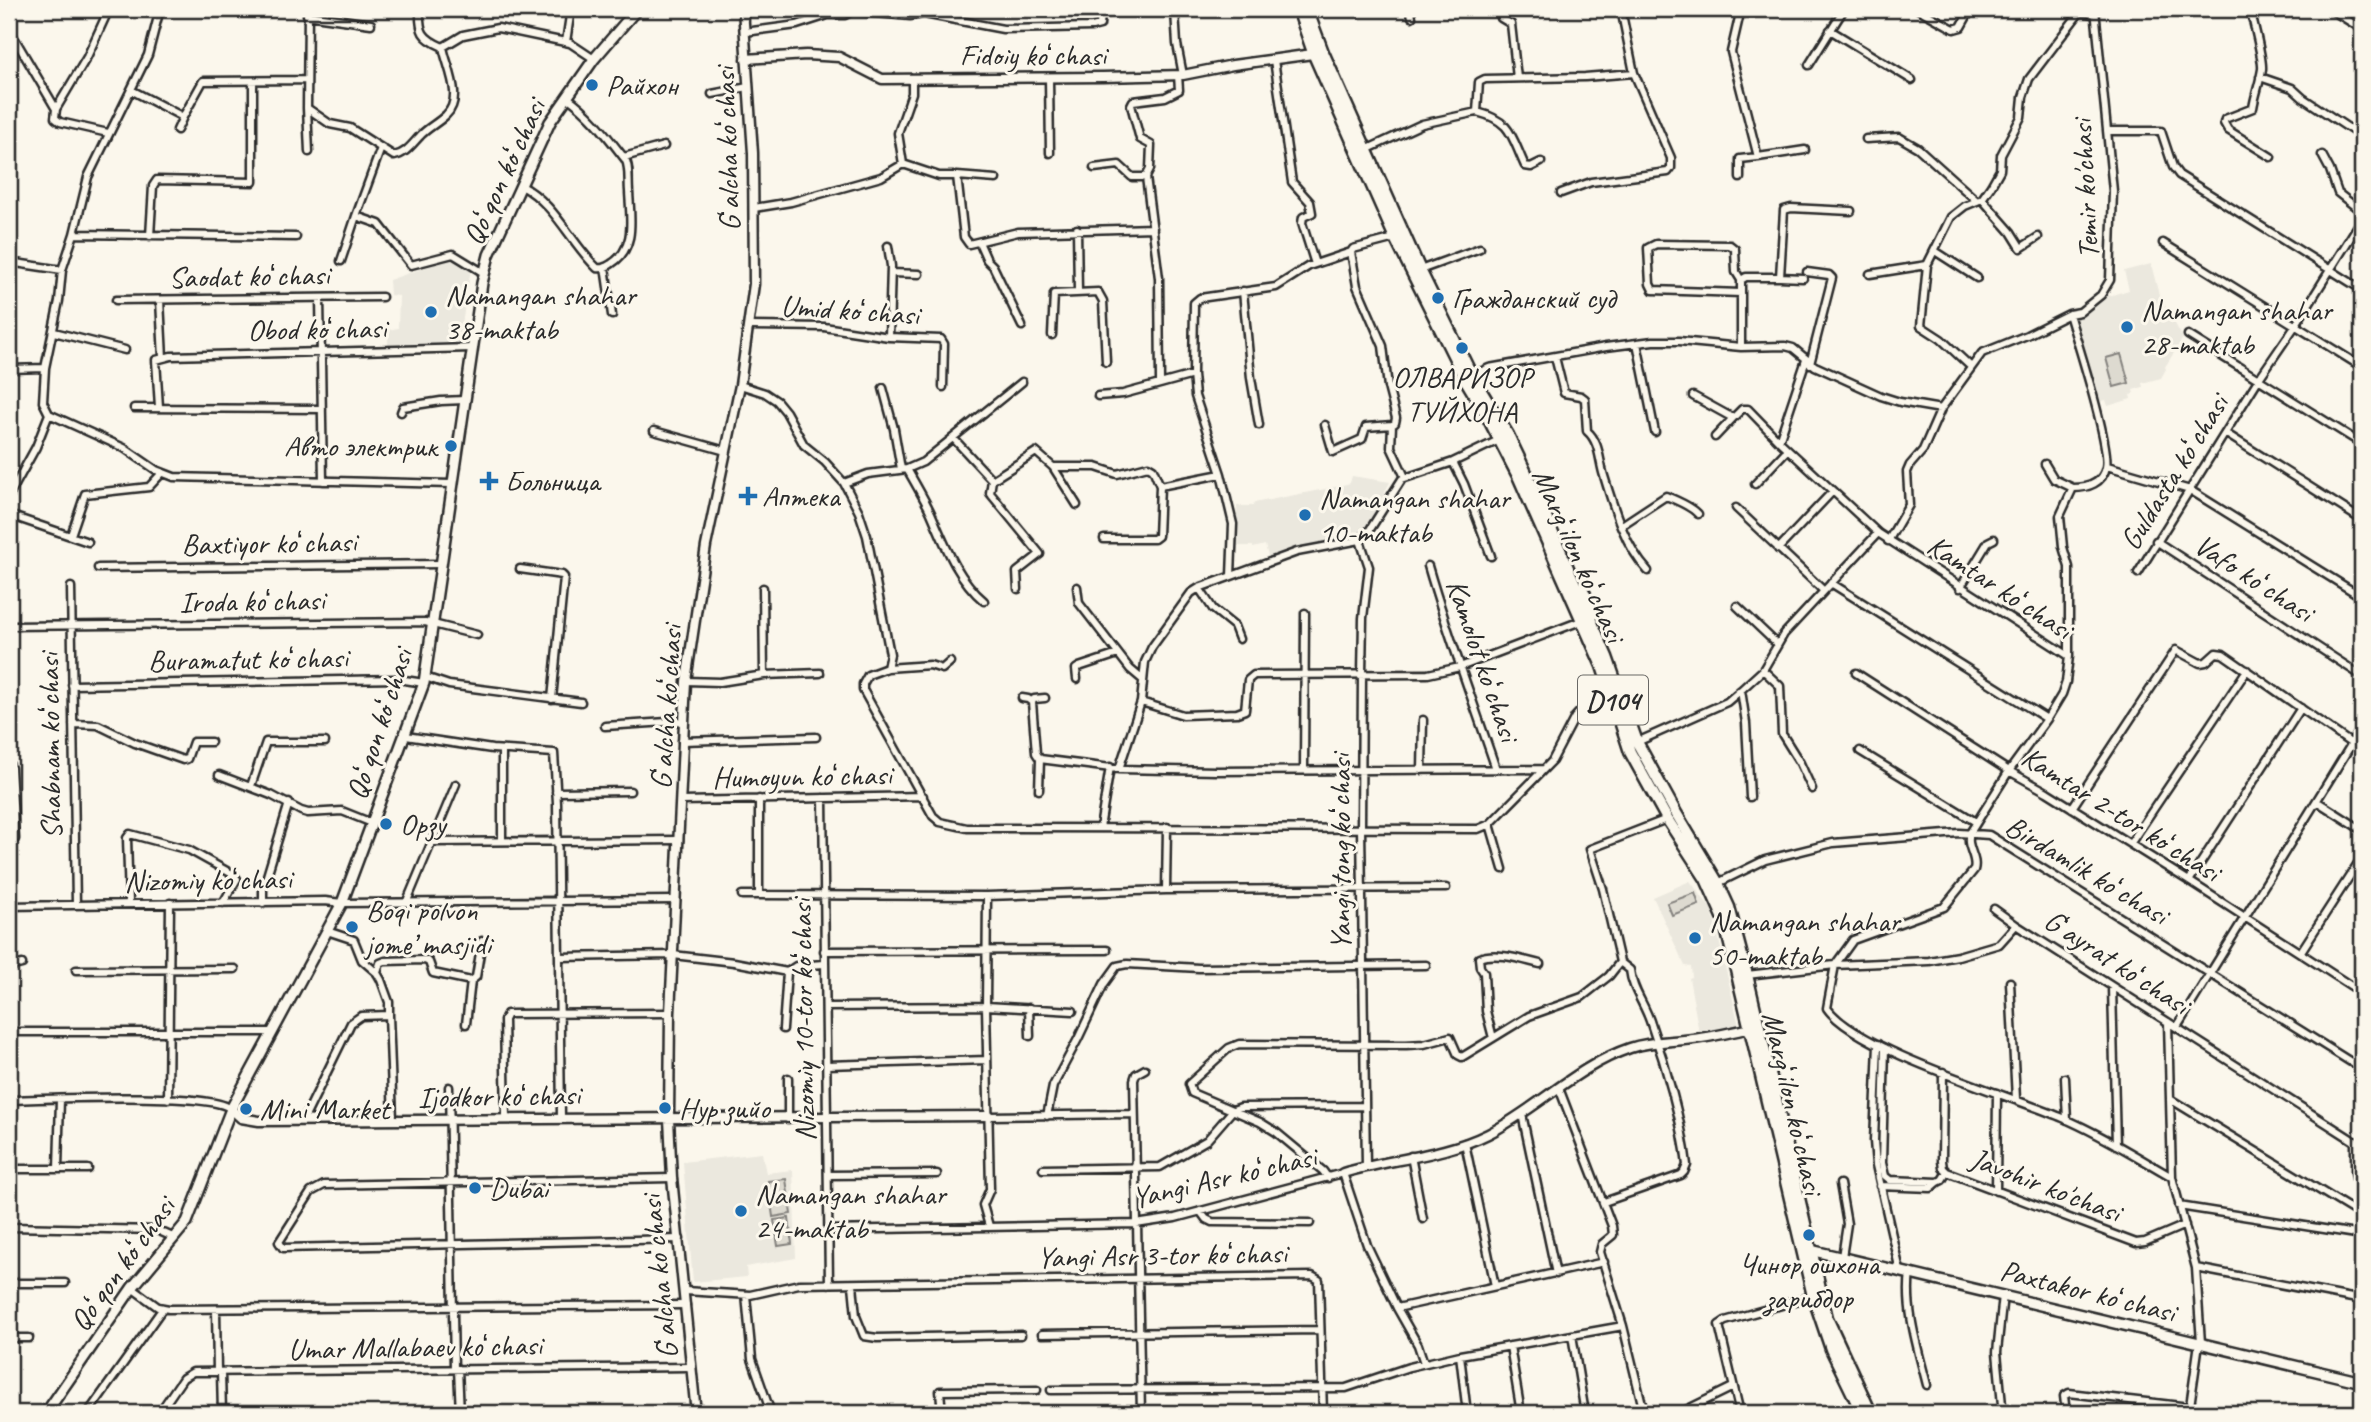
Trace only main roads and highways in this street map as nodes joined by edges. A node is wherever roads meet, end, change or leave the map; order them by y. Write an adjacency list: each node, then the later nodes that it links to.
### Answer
1 (638, 9): 9 (main road, Qoʻqon koʻchasi)
2 (1298, 9): 4 (main road, Margʻilon koʻchasi / D104)
3 (1307, 9): 4 (main road, Margʻilon koʻchasi / D104)
4 (1319, 54): 5 (main road, Margʻilon koʻchasi / D104); 5 (main road, Margʻilon koʻchasi / D104)
5 (1469, 377): 6 (main road, Margʻilon koʻchasi / D104); 6 (main road, Margʻilon koʻchasi / D104)
6 (1586, 620): 7 (main road, Margʻilon koʻchasi / D104); 7 (main road, Margʻilon koʻchasi / D104)
7 (1806, 1249): 8 (main road, Paxtakor koʻchasi); 10 (main road, Margʻilon koʻchasi / D104); 11 (main road, Margʻilon koʻchasi / D104)
8 (2362, 1382)
9 (46, 1413)
10 (1862, 1413)
11 (1871, 1413)

